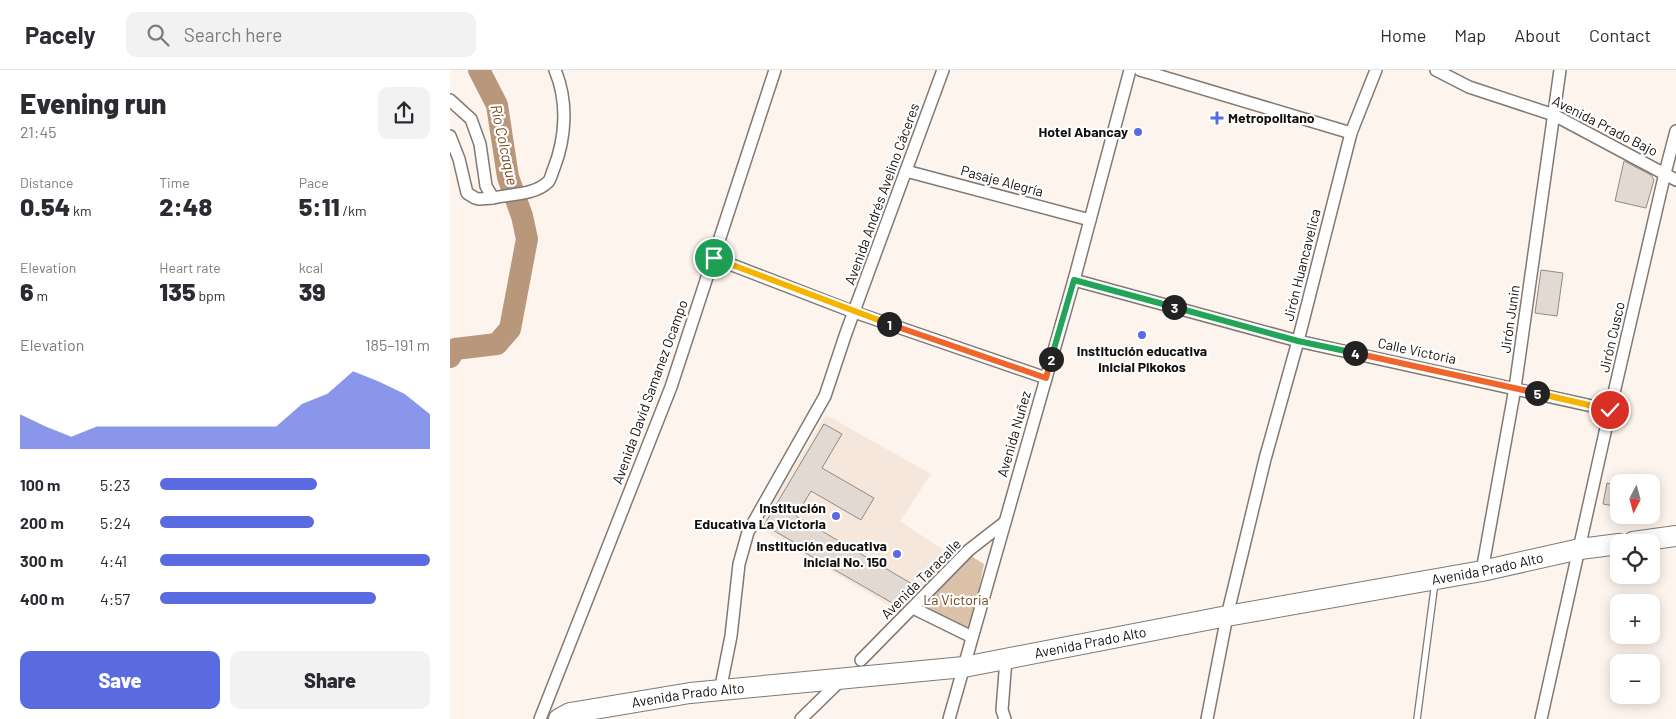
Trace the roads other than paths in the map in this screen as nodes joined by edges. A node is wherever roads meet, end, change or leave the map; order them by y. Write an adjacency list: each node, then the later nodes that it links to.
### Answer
1 (555, 70): 19 (street)
2 (775, 70): 21 (street, Avenida David Samanez Ocampo)
3 (943, 70): 16 (street, Avenida Andrés Avelino Cáceres)
4 (1130, 70): 20 (street, Avenida Nuñez)
5 (1140, 70): 12 (street)
6 (1376, 70): 12 (street, Jirón Huancavelica)
7 (1436, 70): 10 (street, Avenida Prado Bajo)
8 (1560, 70): 10 (street, Jirón Junin)
9 (450, 100): 19 (street)
10 (1554, 115): 17 (street, Avenida Prado Bajo); 26 (street, Jirón Junin)
11 (1676, 131): 17 (street, Jirón Cusco)
12 (1351, 134): 24 (street, Jirón Huancavelica)
13 (450, 136): 14 (street)
14 (455, 149): 15 (street); 19 (street)
15 (450, 166)
16 (906, 171): 20 (street, Pasaje Alegría); 23 (street, Avenida Andrés Avelino Cáceres)
17 (1665, 173): 18 (street, Avenida Prado Bajo); 27 (street, Jirón Cusco)
18 (1676, 180)
19 (495, 197)
20 (1090, 220): 22 (street, Avenida Nuñez)
21 (714, 258): 23 (street); 43 (street, Avenida David Samanez Ocampo)
22 (1074, 280): 24 (street, Calle Victoria); 25 (street, Avenida Nuñez)
23 (854, 312): 25 (street); 42 (street, Avenida Andrés Avelino Cáceres)
24 (1298, 341): 26 (street, Calle Victoria); 36 (street, Jirón Huancavelica)
25 (1046, 378): 28 (street, Avenida Nuñez)
26 (1515, 388): 27 (street, Calle Victoria); 33 (street, Jirón Junin)
27 (1610, 410): 32 (street, Jirón Cusco)
28 (1005, 522): 35 (street, Avenida Taracalle); 37 (street, Avenida Nuñez)
29 (1676, 536): 30 (highway)
30 (1660, 538)
31 (1610, 545): 32 (highway, Avenida Prado Alto)
32 (1580, 549): 33 (highway, Avenida Prado Alto); 50 (street, Jirón Cusco)
33 (1482, 570): 34 (highway, Avenida Prado Alto)
34 (1435, 579): 36 (highway, Avenida Prado Alto); 49 (lane)
35 (913, 608): 37 (street); 39 (street, Avenida Taracalle)
36 (1227, 616): 38 (highway, Avenida Prado Alto); 48 (street, Jirón Huancavelica)
37 (972, 638): 40 (street, Avenida Nuñez)
38 (1006, 659): 40 (highway, Avenida Prado Alto); 47 (street)
39 (861, 660)
40 (964, 668): 41 (highway, Avenida Prado Alto); 46 (street, Avenida Nuñez)
41 (841, 680): 42 (highway, Avenida Prado Alto); 45 (street)
42 (720, 690): 44 (highway, Avenida Prado Alto)
43 (540, 719)
44 (559, 719)
45 (801, 719)
46 (949, 719)
47 (1005, 719)
48 (1207, 719)
49 (1416, 719)
50 (1542, 719)

